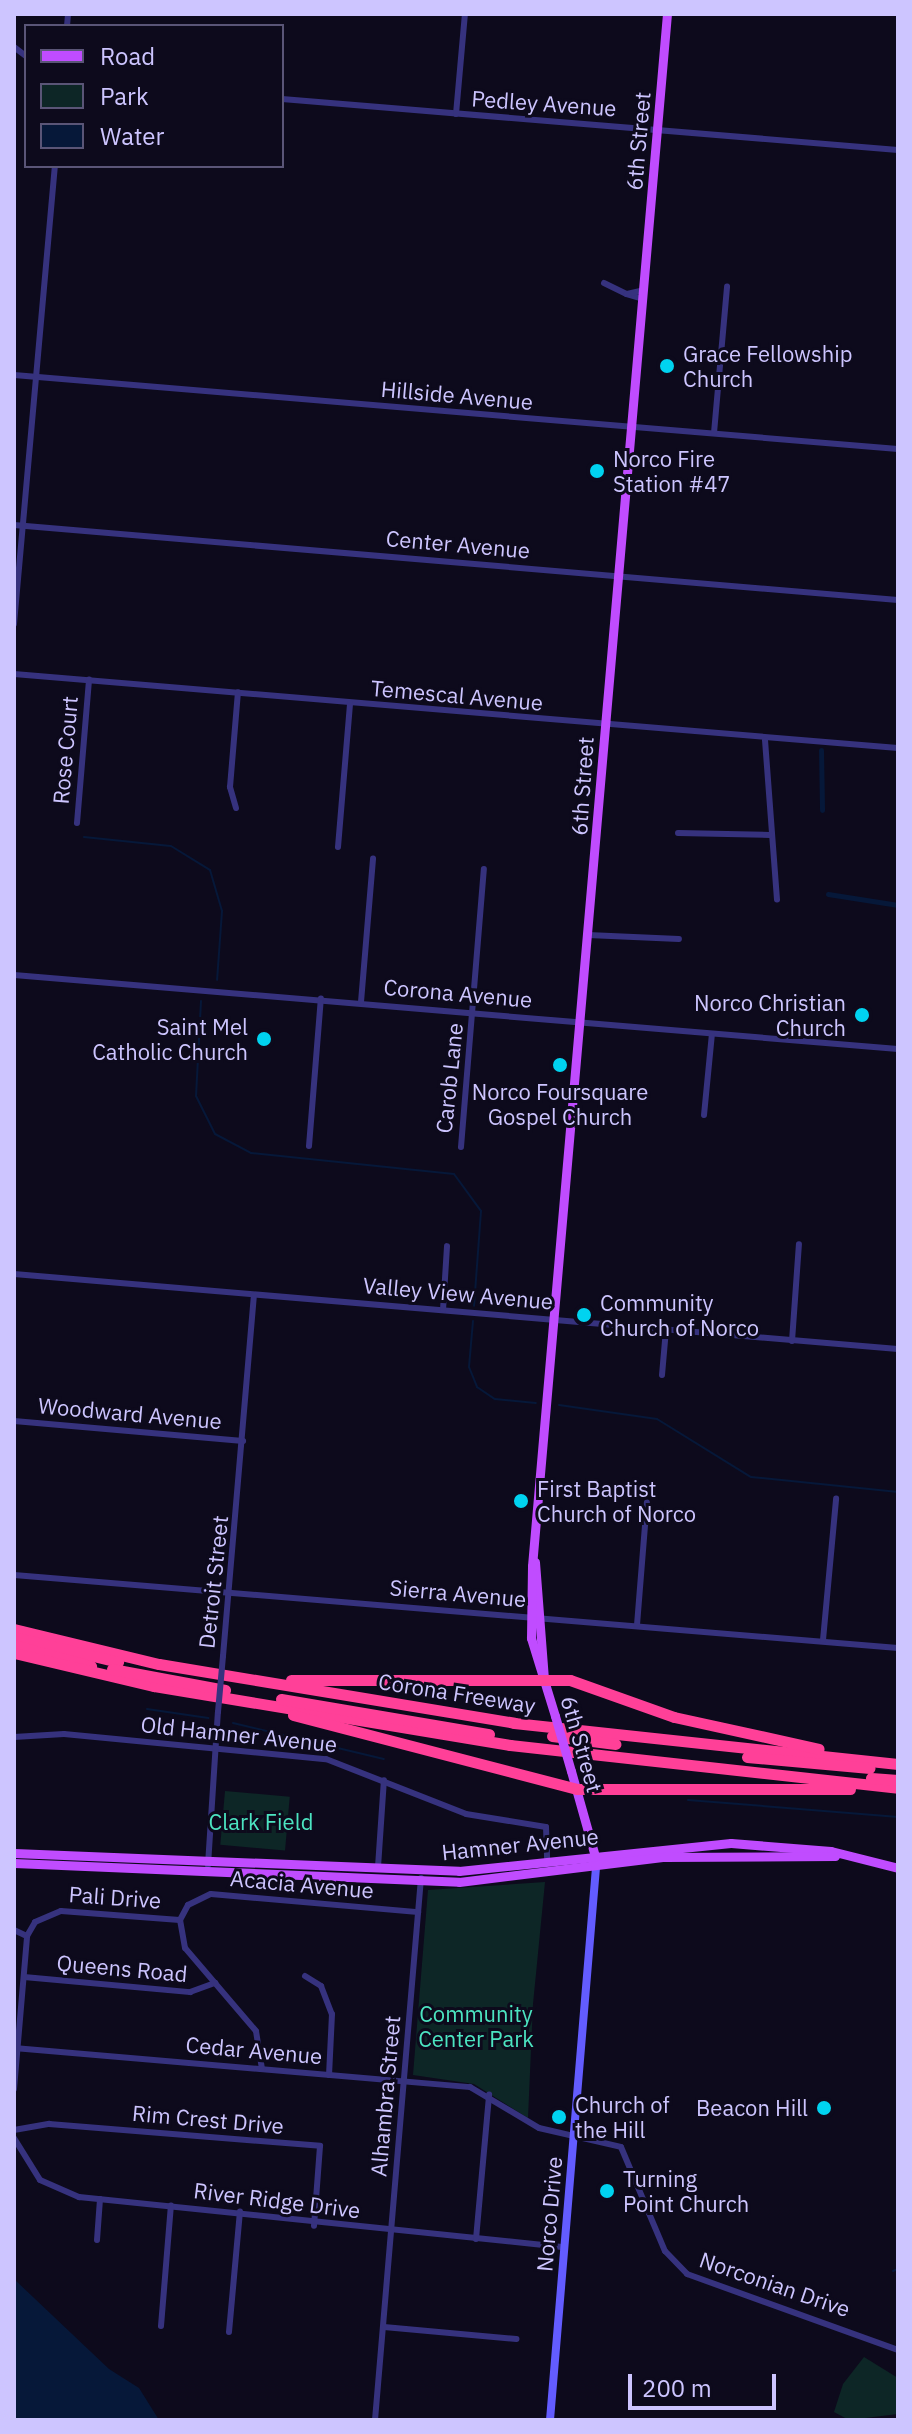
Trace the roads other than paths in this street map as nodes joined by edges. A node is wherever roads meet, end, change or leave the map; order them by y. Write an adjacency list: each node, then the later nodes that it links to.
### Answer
1 (465, 14): 4 (street)
2 (667, 14): 5 (main road, 6th Street)
3 (284, 99): 4 (street, Pedley Avenue)
4 (456, 114): 5 (street, Pedley Avenue)
5 (657, 129): 6 (street, Pedley Avenue); 10 (main road, 6th Street)
6 (898, 150)
7 (55, 168): 12 (street)
8 (604, 283): 10 (street)
9 (727, 287): 14 (street)
10 (643, 295): 13 (main road, 6th Street)
11 (14, 375): 12 (street, Hillside Avenue)
12 (37, 377): 13 (street, Hillside Avenue); 17 (street)
13 (631, 427): 14 (street, Hillside Avenue); 18 (main road, 6th Street)
14 (714, 433): 15 (street, Hillside Avenue)
15 (898, 449)
16 (14, 525): 17 (street, Center Avenue)
17 (23, 526): 18 (street, Center Avenue); 20 (street)
18 (619, 575): 19 (street, Center Avenue); 25 (main road, 6th Street)
19 (898, 600)
20 (14, 624)
21 (14, 674): 22 (street, Temescal Avenue)
22 (89, 680): 23 (street, Temescal Avenue); 29 (street, Rose Court)
23 (238, 692): 24 (street, Temescal Avenue); 28 (street)
24 (350, 704): 25 (street, Temescal Avenue); 32 (street)
25 (605, 725): 26 (street, Temescal Avenue); 36 (main road, 6th Street)
26 (765, 740): 27 (street, Temescal Avenue); 31 (street)
27 (898, 748)
28 (236, 808)
29 (77, 823)
30 (678, 833): 31 (street)
31 (770, 835): 35 (street)
32 (338, 847)
33 (373, 859): 40 (street)
34 (484, 869): 41 (street, Carob Lane)
35 (777, 900)
36 (588, 935): 37 (street); 42 (main road, 6th Street)
37 (679, 939)
38 (14, 975): 39 (street, Corona Avenue)
39 (321, 998): 40 (street, Corona Avenue); 46 (street)
40 (361, 1002): 41 (street, Corona Avenue)
41 (474, 1013): 42 (street, Corona Avenue); 47 (street, Carob Lane)
42 (581, 1022): 43 (street, Corona Avenue); 53 (main road, 6th Street)
43 (712, 1034): 44 (street, Corona Avenue); 45 (street)
44 (898, 1049)
45 (704, 1115)
46 (309, 1146)
47 (461, 1147)
48 (799, 1244): 55 (street)
49 (447, 1246): 52 (street)
50 (14, 1274): 51 (street, Valley View Avenue)
51 (254, 1295): 52 (street, Valley View Avenue); 59 (street, Detroit Street)
52 (443, 1310): 53 (street, Valley View Avenue)
53 (556, 1319): 54 (street, Valley View Avenue); 64 (main road, 6th Street)
54 (666, 1329): 55 (street, Valley View Avenue); 57 (street)
55 (792, 1341): 56 (street, Valley View Avenue)
56 (898, 1349)
57 (662, 1375)
58 (14, 1421): 59 (street, Woodward Avenue)
59 (243, 1441): 63 (street, Detroit Street)
60 (836, 1499): 68 (street)
61 (647, 1502): 65 (street)
62 (14, 1575): 63 (street, Sierra Avenue)
63 (229, 1593): 64 (street, Sierra Avenue); 76 (street, Detroit Street, bridge)
64 (532, 1617): 65 (street, Sierra Avenue); 73 (main road, 6th Street)
65 (637, 1625): 68 (street, Sierra Avenue)
66 (14, 1629): 72 (highway, Corona Freeway)
67 (14, 1637): 79 (highway)
68 (823, 1640): 70 (street, Sierra Avenue)
69 (14, 1645): 81 (highway)
70 (898, 1648)
71 (14, 1653): 74 (highway, Corona Freeway)
72 (238, 1677): 73 (highway); 77 (highway, Corona Freeway)
73 (544, 1678): 77 (highway); 82 (main road, 6th Street, bridge)
74 (234, 1699): 82 (highway); 83 (highway, Corona Freeway)
75 (14, 1737): 76 (street, Old Hamner Avenue)
76 (216, 1748): 80 (street, Old Hamner Avenue); 89 (street, Detroit Street)
77 (862, 1760): 78 (highway, Corona Freeway)
78 (898, 1764)
79 (898, 1772)
80 (384, 1780): 90 (street, Old Hamner Avenue); 92 (street)
81 (898, 1780)
82 (577, 1789): 83 (highway); 86 (main road, 6th Street)
83 (898, 1790)
84 (686, 1845): 86 (main road, Hamner Avenue); 87 (main road, Hamner Avenue); 88 (main road)
85 (14, 1853): 89 (main road, Hamner Avenue)
86 (595, 1855): 90 (main road, Hamner Avenue); 93 (main road, 6th Street)
87 (835, 1856): 88 (main road, Hamner Avenue); 94 (main road, Hamner Avenue)
88 (664, 1857): 93 (main road, Hamner Avenue)
89 (209, 1861): 92 (main road, Hamner Avenue); 95 (street, Detroit Street)
90 (547, 1862): 96 (main road, Hamner Avenue)
91 (14, 1863): 95 (main road, Hamner Avenue)
92 (378, 1867): 96 (main road, Hamner Avenue)
93 (596, 1867): 96 (main road, Hamner Avenue); 111 (main road, Norco Drive)
94 (898, 1868)
95 (208, 1872): 96 (main road, Hamner Avenue)
96 (421, 1875): 97 (street, Alhambra Street)
97 (418, 1912): 98 (street, Acacia Avenue); 107 (street, Alhambra Street)
98 (180, 1920): 100 (street, Pali Drive); 103 (street)
99 (14, 1930): 100 (street)
100 (27, 1936): 102 (street)
101 (305, 1976): 106 (street)
102 (24, 1977): 103 (street, Queens Road); 104 (street)
103 (215, 1983): 105 (street)
104 (16, 2048): 105 (street, Cedar Avenue); 108 (street)
105 (262, 2069): 106 (street, Cedar Avenue)
106 (329, 2075): 107 (street, Cedar Avenue)
107 (405, 2082): 109 (street, Cedar Avenue); 117 (street, Alhambra Street)
108 (14, 2089)
109 (489, 2095): 111 (street, Norconian Drive); 118 (street)
110 (14, 2130): 116 (street, Rim Crest Drive)
111 (574, 2134): 120 (main road, Norco Drive); 125 (street, Norconian Drive)
112 (14, 2138): 113 (street, River Ridge Drive)
113 (100, 2199): 114 (street, River Ridge Drive); 119 (street)
114 (171, 2205): 115 (street, River Ridge Drive); 121 (street)
115 (240, 2211): 116 (street, River Ridge Drive); 123 (street)
116 (314, 2226): 117 (street, River Ridge Drive)
117 (391, 2232): 118 (street, River Ridge Drive); 122 (street, Alhambra Street)
118 (476, 2239): 120 (street, River Ridge Drive)
119 (97, 2240)
120 (564, 2247): 127 (main road, Norco Drive)
121 (161, 2326)
122 (384, 2327): 124 (street); 126 (street, Alhambra Street)
123 (229, 2332)
124 (516, 2339)
125 (898, 2350)
126 (375, 2420)
127 (550, 2420)

